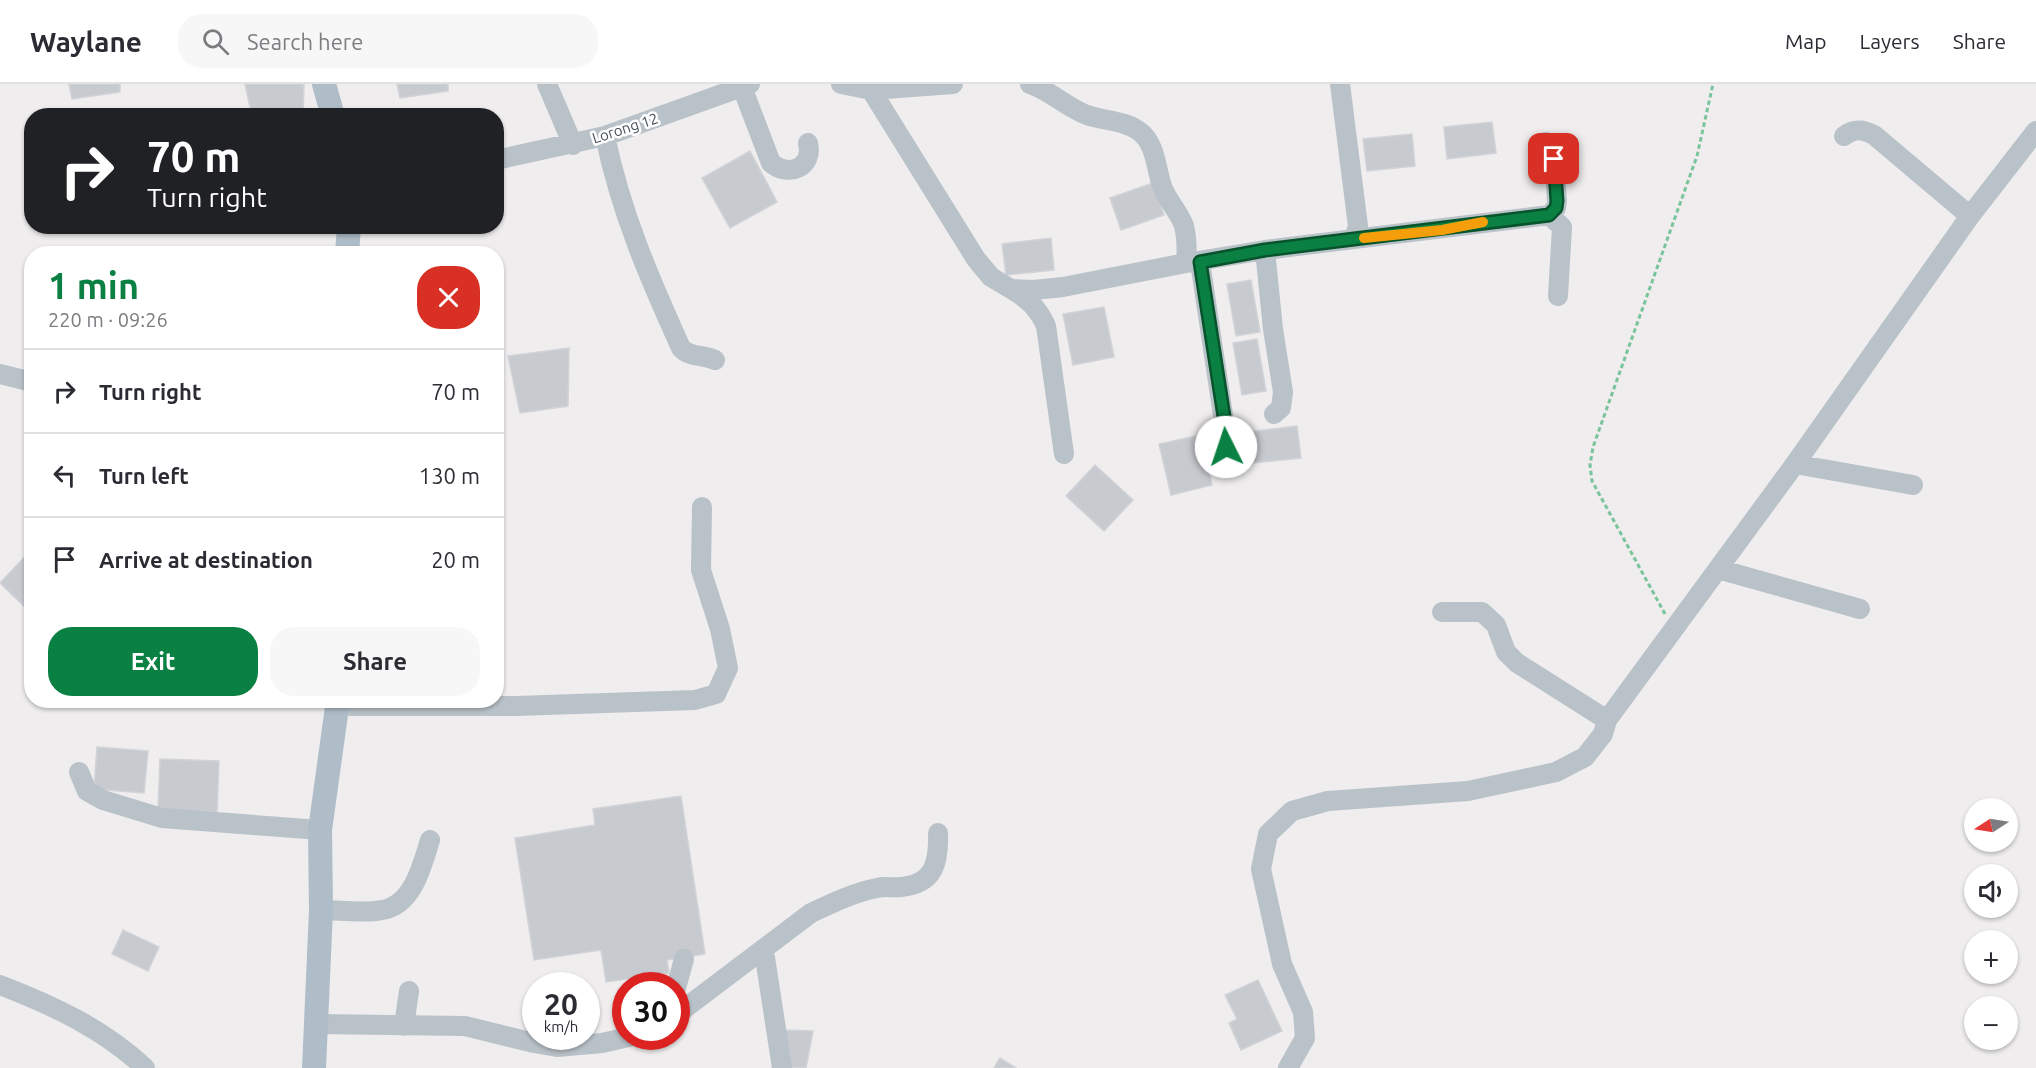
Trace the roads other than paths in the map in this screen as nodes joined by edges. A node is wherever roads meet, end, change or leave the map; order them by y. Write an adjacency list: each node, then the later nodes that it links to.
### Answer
1 (324, 84): 9 (main road)
2 (547, 84): 15 (street)
3 (841, 84): 8 (street)
4 (953, 84): 8 (street)
5 (1030, 84): 21 (street)
6 (1340, 84): 19 (street)
7 (746, 86): 11 (street, Lorong 12); 14 (street)
8 (871, 90): 22 (street)
9 (331, 108)
10 (2036, 131): 18 (street)
11 (605, 136): 15 (street, Lorong 12); 24 (street)
12 (1844, 136): 18 (street)
13 (1546, 142): 17 (street)
14 (808, 143)
15 (573, 144): 16 (street, Lorong 12)
16 (504, 158)
17 (1549, 215): 19 (street); 23 (street)
18 (1970, 216): 30 (street)
19 (1354, 239): 20 (street)
20 (1265, 250): 21 (street); 27 (street)
21 (1193, 262): 22 (street); 29 (street)
22 (1011, 289): 28 (street)
23 (1558, 296)
24 (715, 360)
25 (0, 374): 26 (street)
26 (24, 380)
27 (1274, 414)
28 (1064, 453)
29 (1218, 463)
30 (1794, 464): 31 (street); 33 (street)
31 (1913, 485)
32 (702, 507): 36 (street)
33 (1718, 569): 34 (street); 38 (street)
34 (1860, 609)
35 (1442, 612): 38 (street)
36 (504, 706)
37 (337, 708): 40 (main road)
38 (1607, 720): 58 (street)
39 (79, 772): 40 (street)
40 (320, 830): 43 (main road)
41 (938, 833): 44 (street)
42 (430, 840): 43 (street)
43 (321, 910): 50 (main road)
44 (764, 951): 49 (street); 57 (street)
45 (684, 959): 46 (street)
46 (680, 972)
47 (0, 985): 55 (street)
48 (409, 991): 51 (street)
49 (690, 1004)
50 (316, 1024): 51 (street); 56 (main road)
51 (404, 1026): 54 (street)
52 (612, 1037): 54 (street)
53 (612, 1041): 54 (street)
54 (602, 1043)
55 (145, 1068)
56 (314, 1068)
57 (783, 1068)
58 (1288, 1068)

